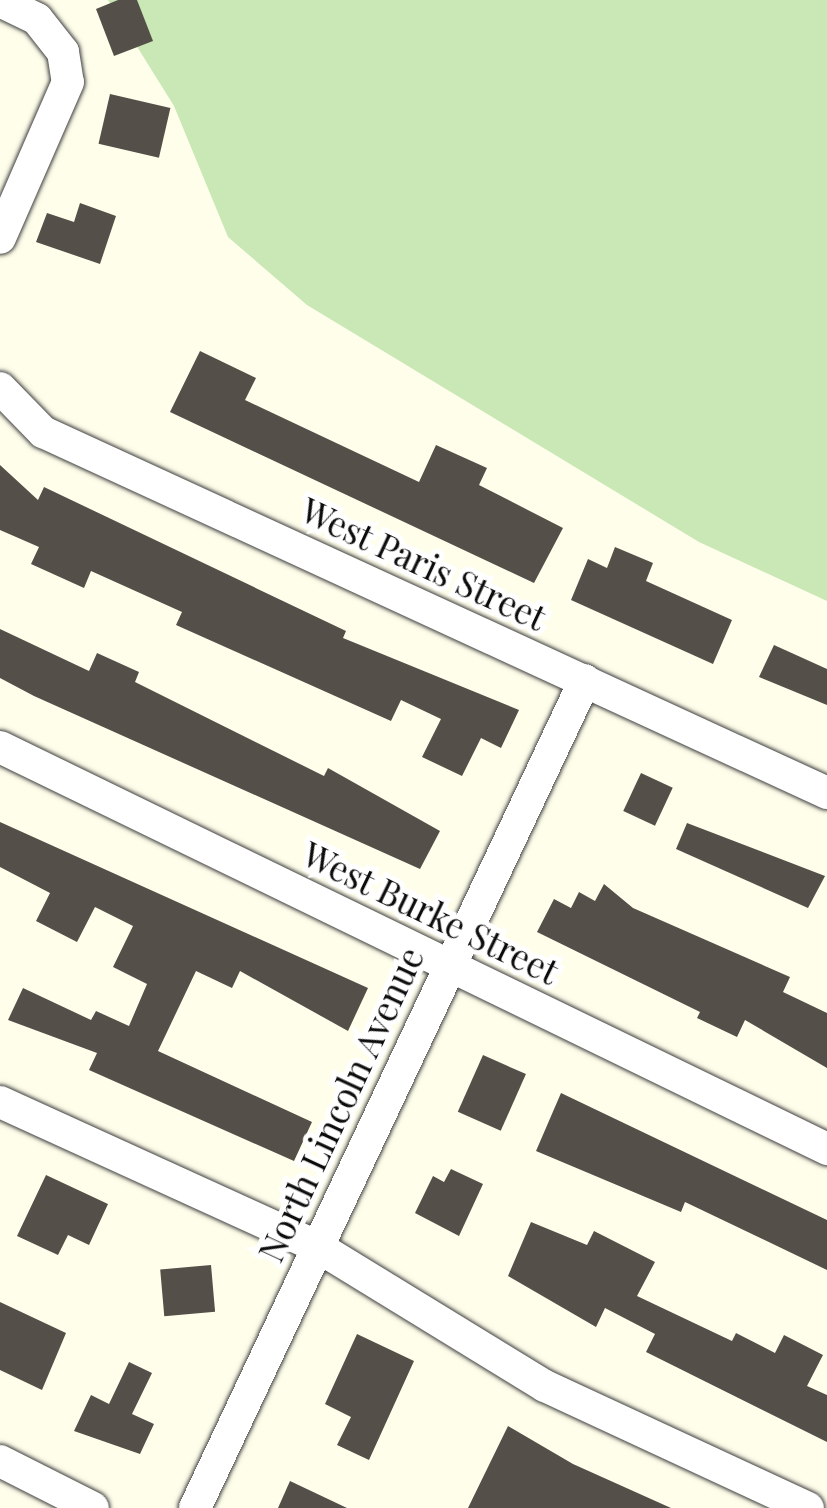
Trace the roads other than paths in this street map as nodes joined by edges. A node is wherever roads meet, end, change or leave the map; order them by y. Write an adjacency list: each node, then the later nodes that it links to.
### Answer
1 (0, 2): 2 (street)
2 (0, 238)
3 (0, 388): 4 (street, West Paris Street)
4 (585, 680): 6 (street, West Paris Street); 7 (street, North Lincoln Avenue)
5 (0, 747): 7 (street, West Burke Street)
6 (827, 792)
7 (450, 966): 9 (street, West Burke Street); 10 (street, North Lincoln Avenue)
8 (0, 1102): 10 (street)
9 (827, 1149)
10 (318, 1246): 13 (street, North Lincoln Avenue); 14 (street)
11 (0, 1461): 12 (street)
12 (93, 1508)
13 (195, 1508)
14 (808, 1508)

